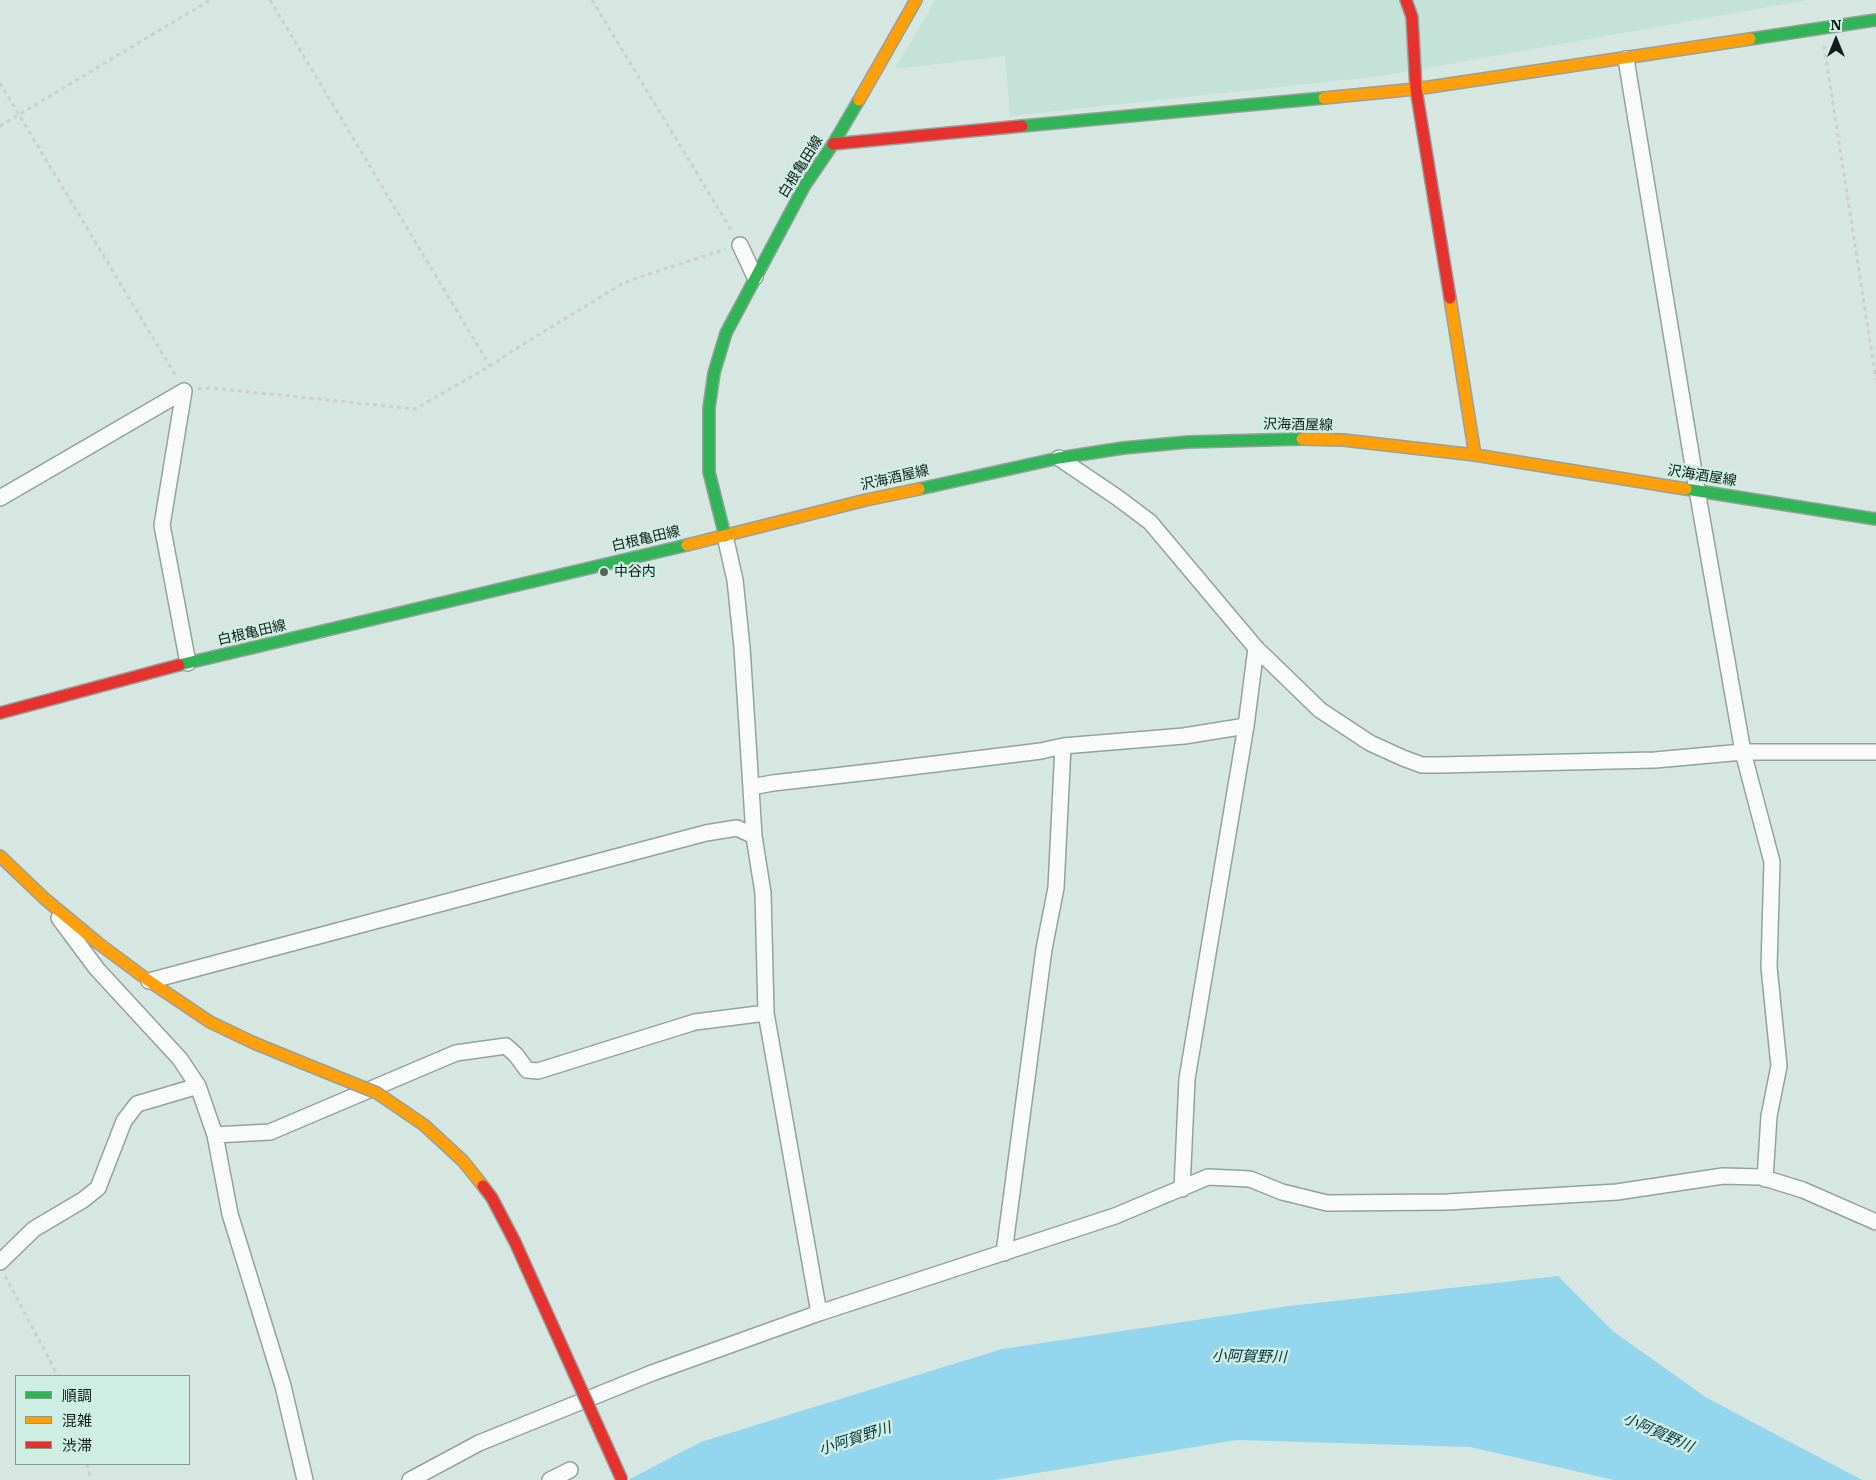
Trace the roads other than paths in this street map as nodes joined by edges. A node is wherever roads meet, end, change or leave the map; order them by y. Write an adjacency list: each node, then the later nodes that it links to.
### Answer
1 (916, 0): 6 (main road, 白根亀田線)
2 (1406, 0): 5 (main road)
3 (1876, 20): 4 (main road)
4 (1626, 59): 5 (main road); 11 (street)
5 (1416, 89): 6 (main road); 9 (main road)
6 (834, 144): 8 (main road, 白根亀田線)
7 (740, 245): 8 (street)
8 (755, 277): 14 (main road, 白根亀田線)
9 (1474, 455): 10 (main road, 沢海酒屋線); 11 (main road, 沢海酒屋線)
10 (1059, 458): 14 (main road, 沢海酒屋線); 15 (street)
11 (1697, 490): 13 (main road, 沢海酒屋線); 20 (street)
12 (0, 498): 16 (street)
13 (1876, 519)
14 (724, 536): 16 (main road, 白根亀田線); 22 (street)
15 (1256, 648): 18 (street); 20 (street)
16 (188, 663): 17 (main road, 白根亀田線)
17 (0, 713)
18 (1246, 726): 19 (street); 31 (street)
19 (1063, 746): 22 (street); 33 (street)
20 (1743, 752): 21 (street); 30 (street)
21 (1876, 752)
22 (751, 787): 23 (street)
23 (754, 836): 26 (street); 27 (street)
24 (0, 856): 25 (main road)
25 (45, 899): 26 (main road); 28 (street)
26 (149, 981): 40 (main road, bridge)
27 (766, 1013): 29 (street); 35 (street)
28 (198, 1086): 29 (street); 34 (street)
29 (216, 1135): 37 (street)
30 (1764, 1179): 31 (street); 32 (street)
31 (1182, 1189): 33 (street)
32 (1876, 1222)
33 (1004, 1253): 35 (street)
34 (2, 1268)
35 (819, 1313): 38 (street)
36 (570, 1470): 39 (street)
37 (305, 1480)
38 (410, 1480)
39 (550, 1480)
40 (622, 1480)

